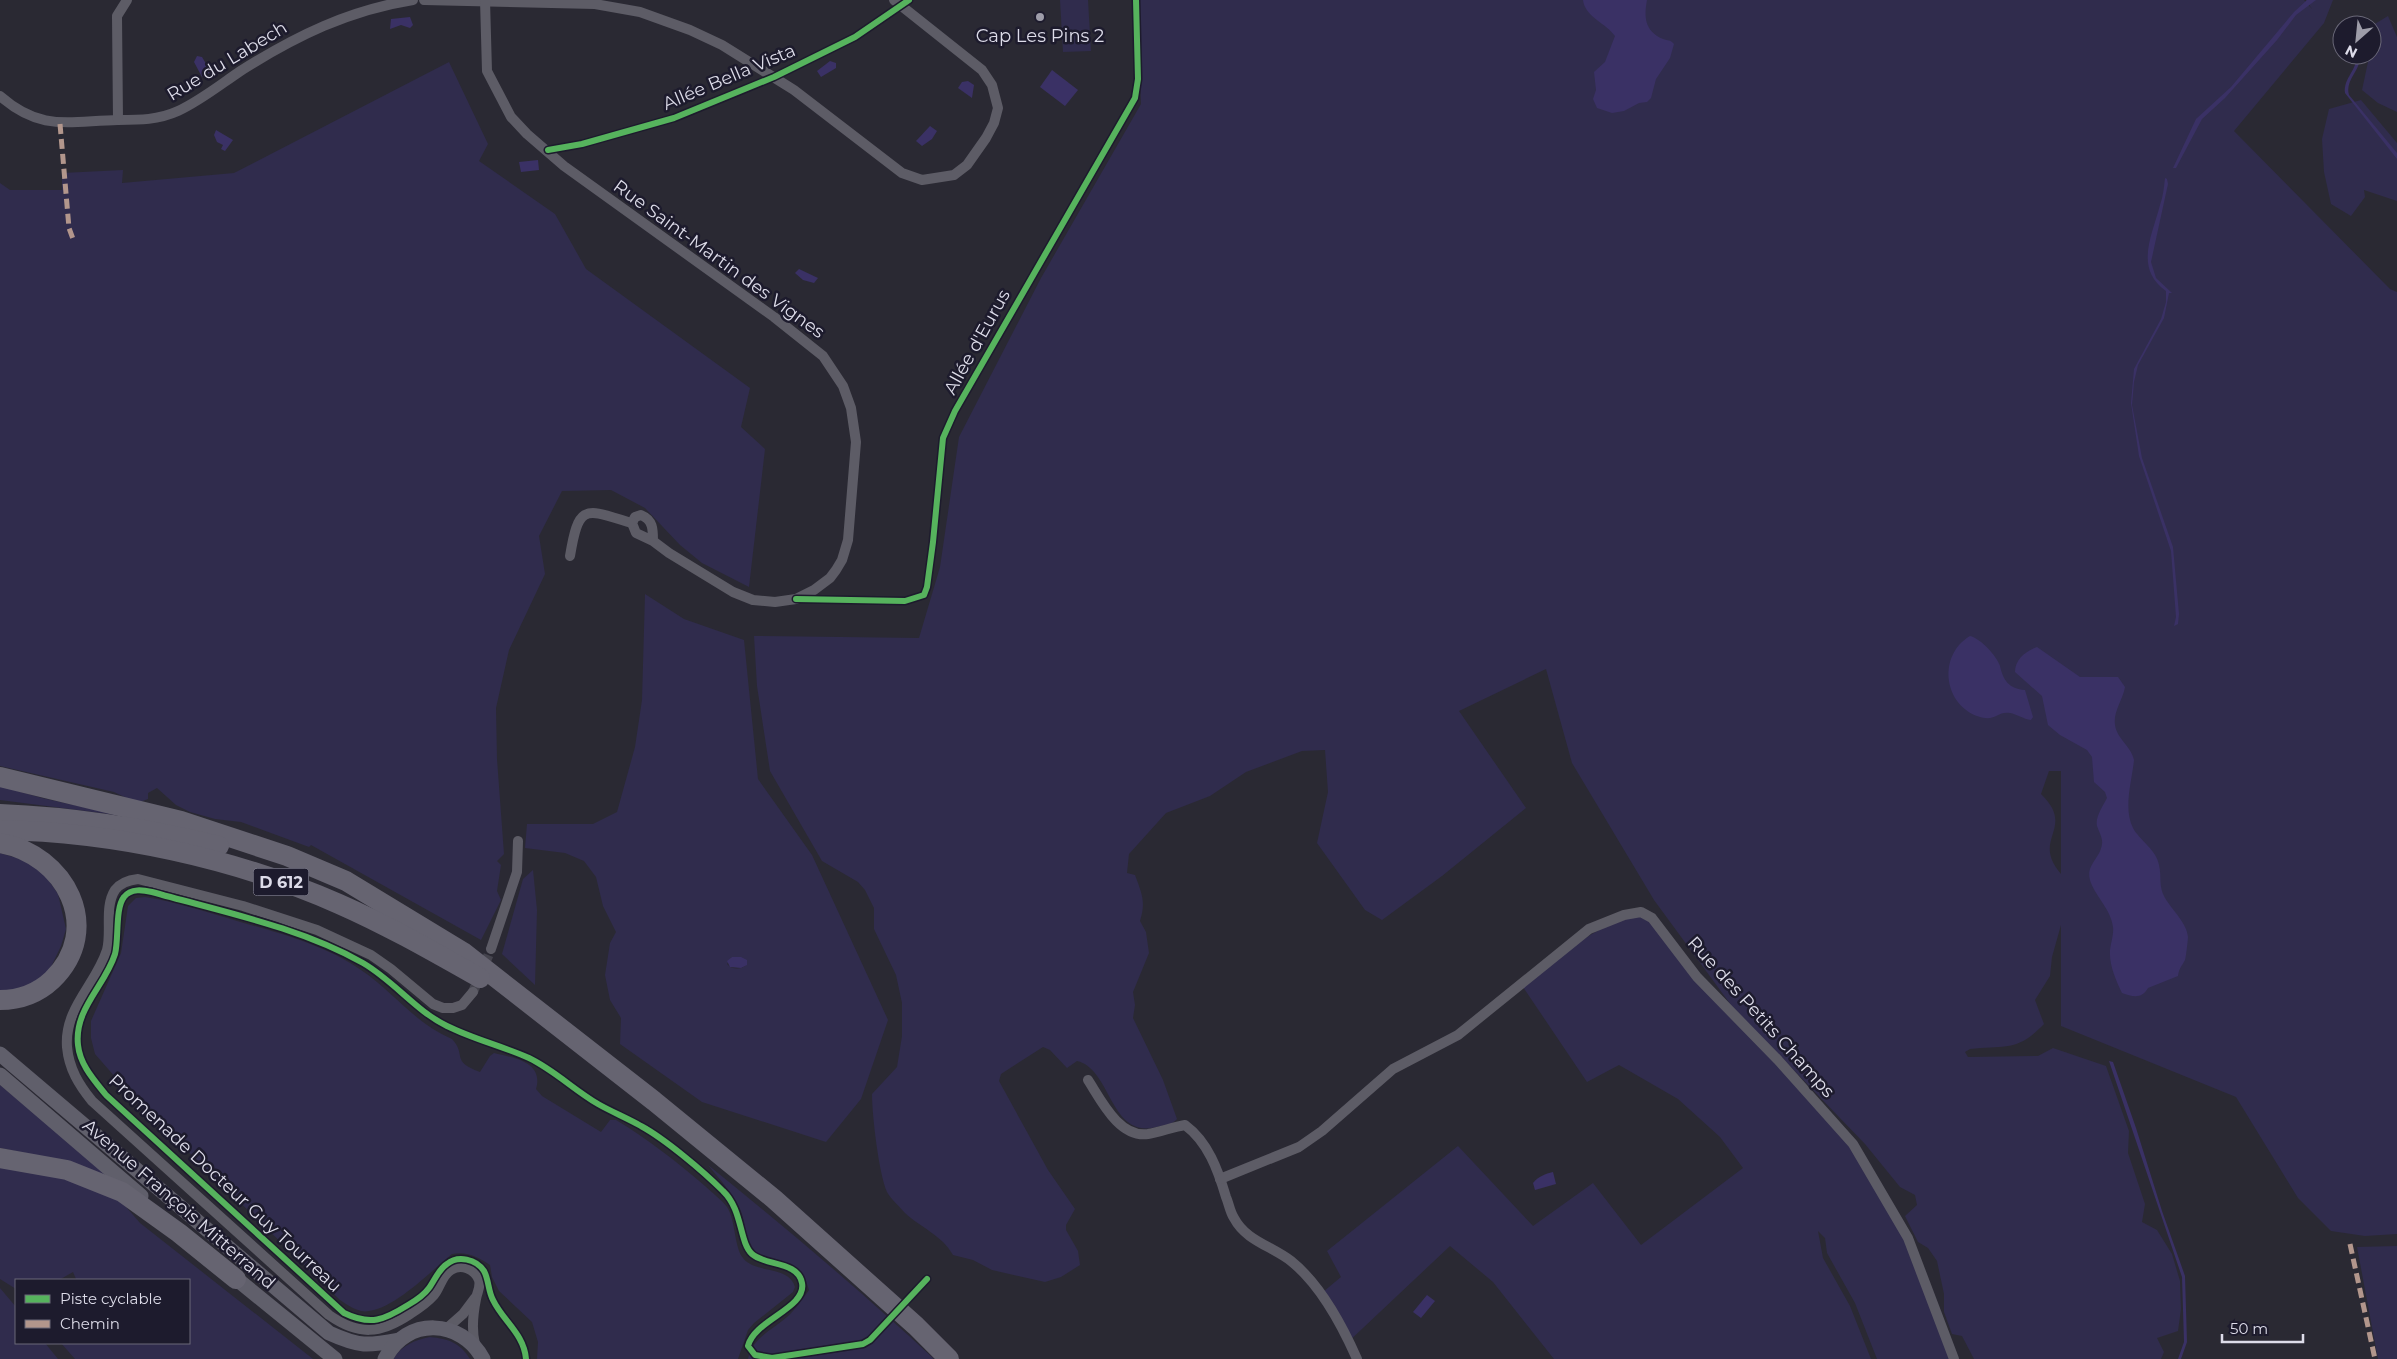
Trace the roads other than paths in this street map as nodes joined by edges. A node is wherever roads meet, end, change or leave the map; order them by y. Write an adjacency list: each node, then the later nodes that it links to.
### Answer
1 (127, 0): 7 (street)
2 (413, 0): 7 (street, Rue du Labech)
3 (424, 0): 4 (street)
4 (485, 0): 5 (street); 9 (street, Rue Saint-Martin des Vignes)
5 (894, 0)
6 (0, 96): 7 (street, Rue du Labech)
7 (118, 120)
8 (632, 522): 9 (street, Rue Saint-Martin des Vignes); 9 (street); 10 (street)
9 (653, 541)
10 (570, 556)
11 (0, 778): 16 (highway, D 612)
12 (0, 814): 16 (highway, D 612)
13 (0, 830): 20 (highway, D 612)
14 (518, 841): 17 (street)
15 (0, 843): 19 (highway)
16 (400, 915): 20 (highway, D 612)
17 (491, 949)
18 (473, 992): 27 (street)
19 (0, 1000)
20 (536, 1010): 34 (highway, D 612)
21 (0, 1054): 29 (main road, Avenue François Mitterrand)
22 (0, 1075): 26 (main road, Avenue François Mitterrand)
23 (1088, 1080): 25 (street)
24 (0, 1158): 26 (highway)
25 (1220, 1179): 35 (street); 36 (street, Rue des Petits Champs)
26 (236, 1279): 31 (main road, Avenue François Mitterrand)
27 (476, 1295): 28 (street); 30 (street)
28 (446, 1328): 29 (main road, Avenue François Mitterrand); 30 (main road)
29 (399, 1340): 32 (main road)
30 (474, 1344): 33 (main road)
31 (335, 1359)
32 (385, 1359)
33 (484, 1359)
34 (949, 1359)
35 (1357, 1359)
36 (1954, 1359)

